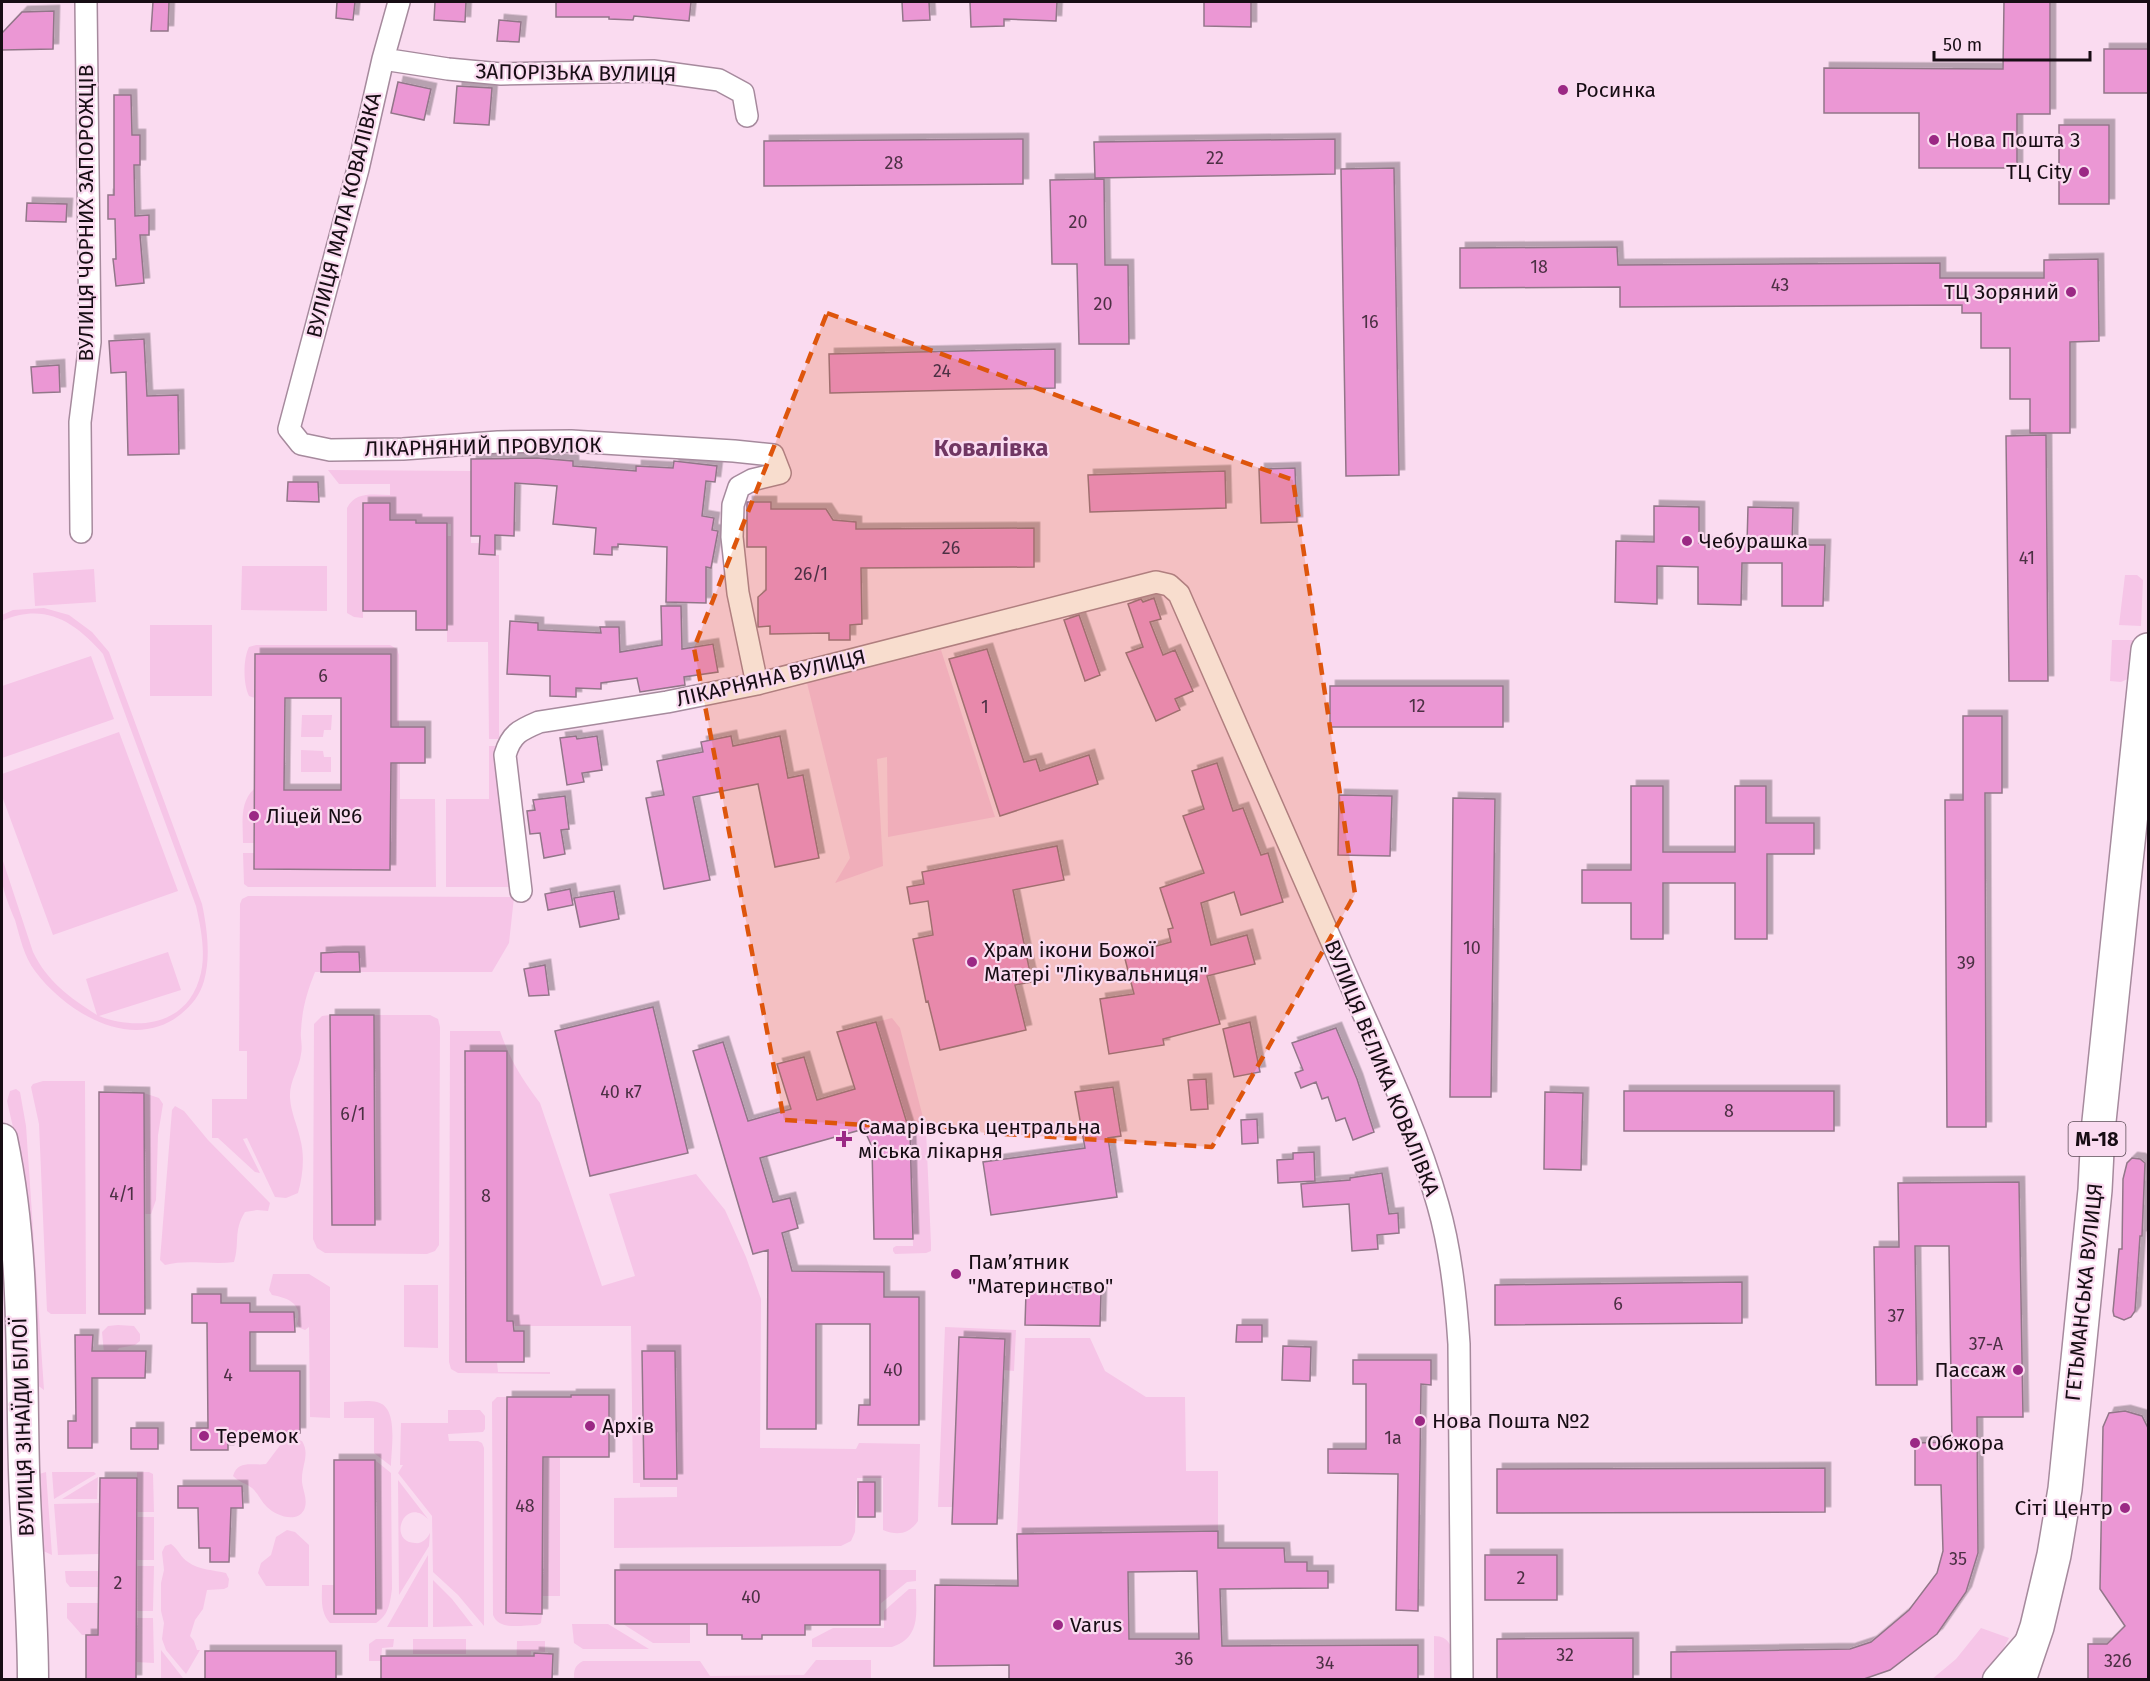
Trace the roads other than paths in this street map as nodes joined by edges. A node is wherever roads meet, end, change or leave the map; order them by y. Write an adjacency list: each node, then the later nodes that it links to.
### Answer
1 (86, 2): 6 (street, ВУЛИЦЯ ЧОРНИХ ЗАПОРОЖЦІВ)
2 (399, 2): 3 (street, ВУЛИЦЯ МАЛА КОВАЛІВКА)
3 (383, 59): 4 (street, ЗАПОРІЗЬКА ВУЛИЦЯ); 5 (street, ВУЛИЦЯ МАЛА КОВАЛІВКА)
4 (747, 116)
5 (289, 429): 9 (street, ЛІКАРНЯНИЙ ПРОВУЛОК)
6 (81, 532)
7 (1179, 594): 9 (street, ЛІКАРНЯНА ВУЛИЦЯ); 14 (street, ВУЛИЦЯ ВЕЛИКА КОВАЛІВКА)
8 (2148, 650): 12 (highway, ГЕТЬМАНСЬКА ВУЛИЦЯ / М-18)
9 (757, 684): 10 (street, ЛІКАРНЯНА ВУЛИЦЯ)
10 (521, 891)
11 (2, 1139): 13 (street, ВУЛИЦЯ ЗІНАЇДИ БІЛОЇ)
12 (2033, 1638): 15 (street); 16 (highway, ГЕТЬМАНСЬКА ВУЛИЦЯ / М-18)
13 (33, 1680)
14 (1462, 1680)
15 (1998, 1680)
16 (2019, 1680)

